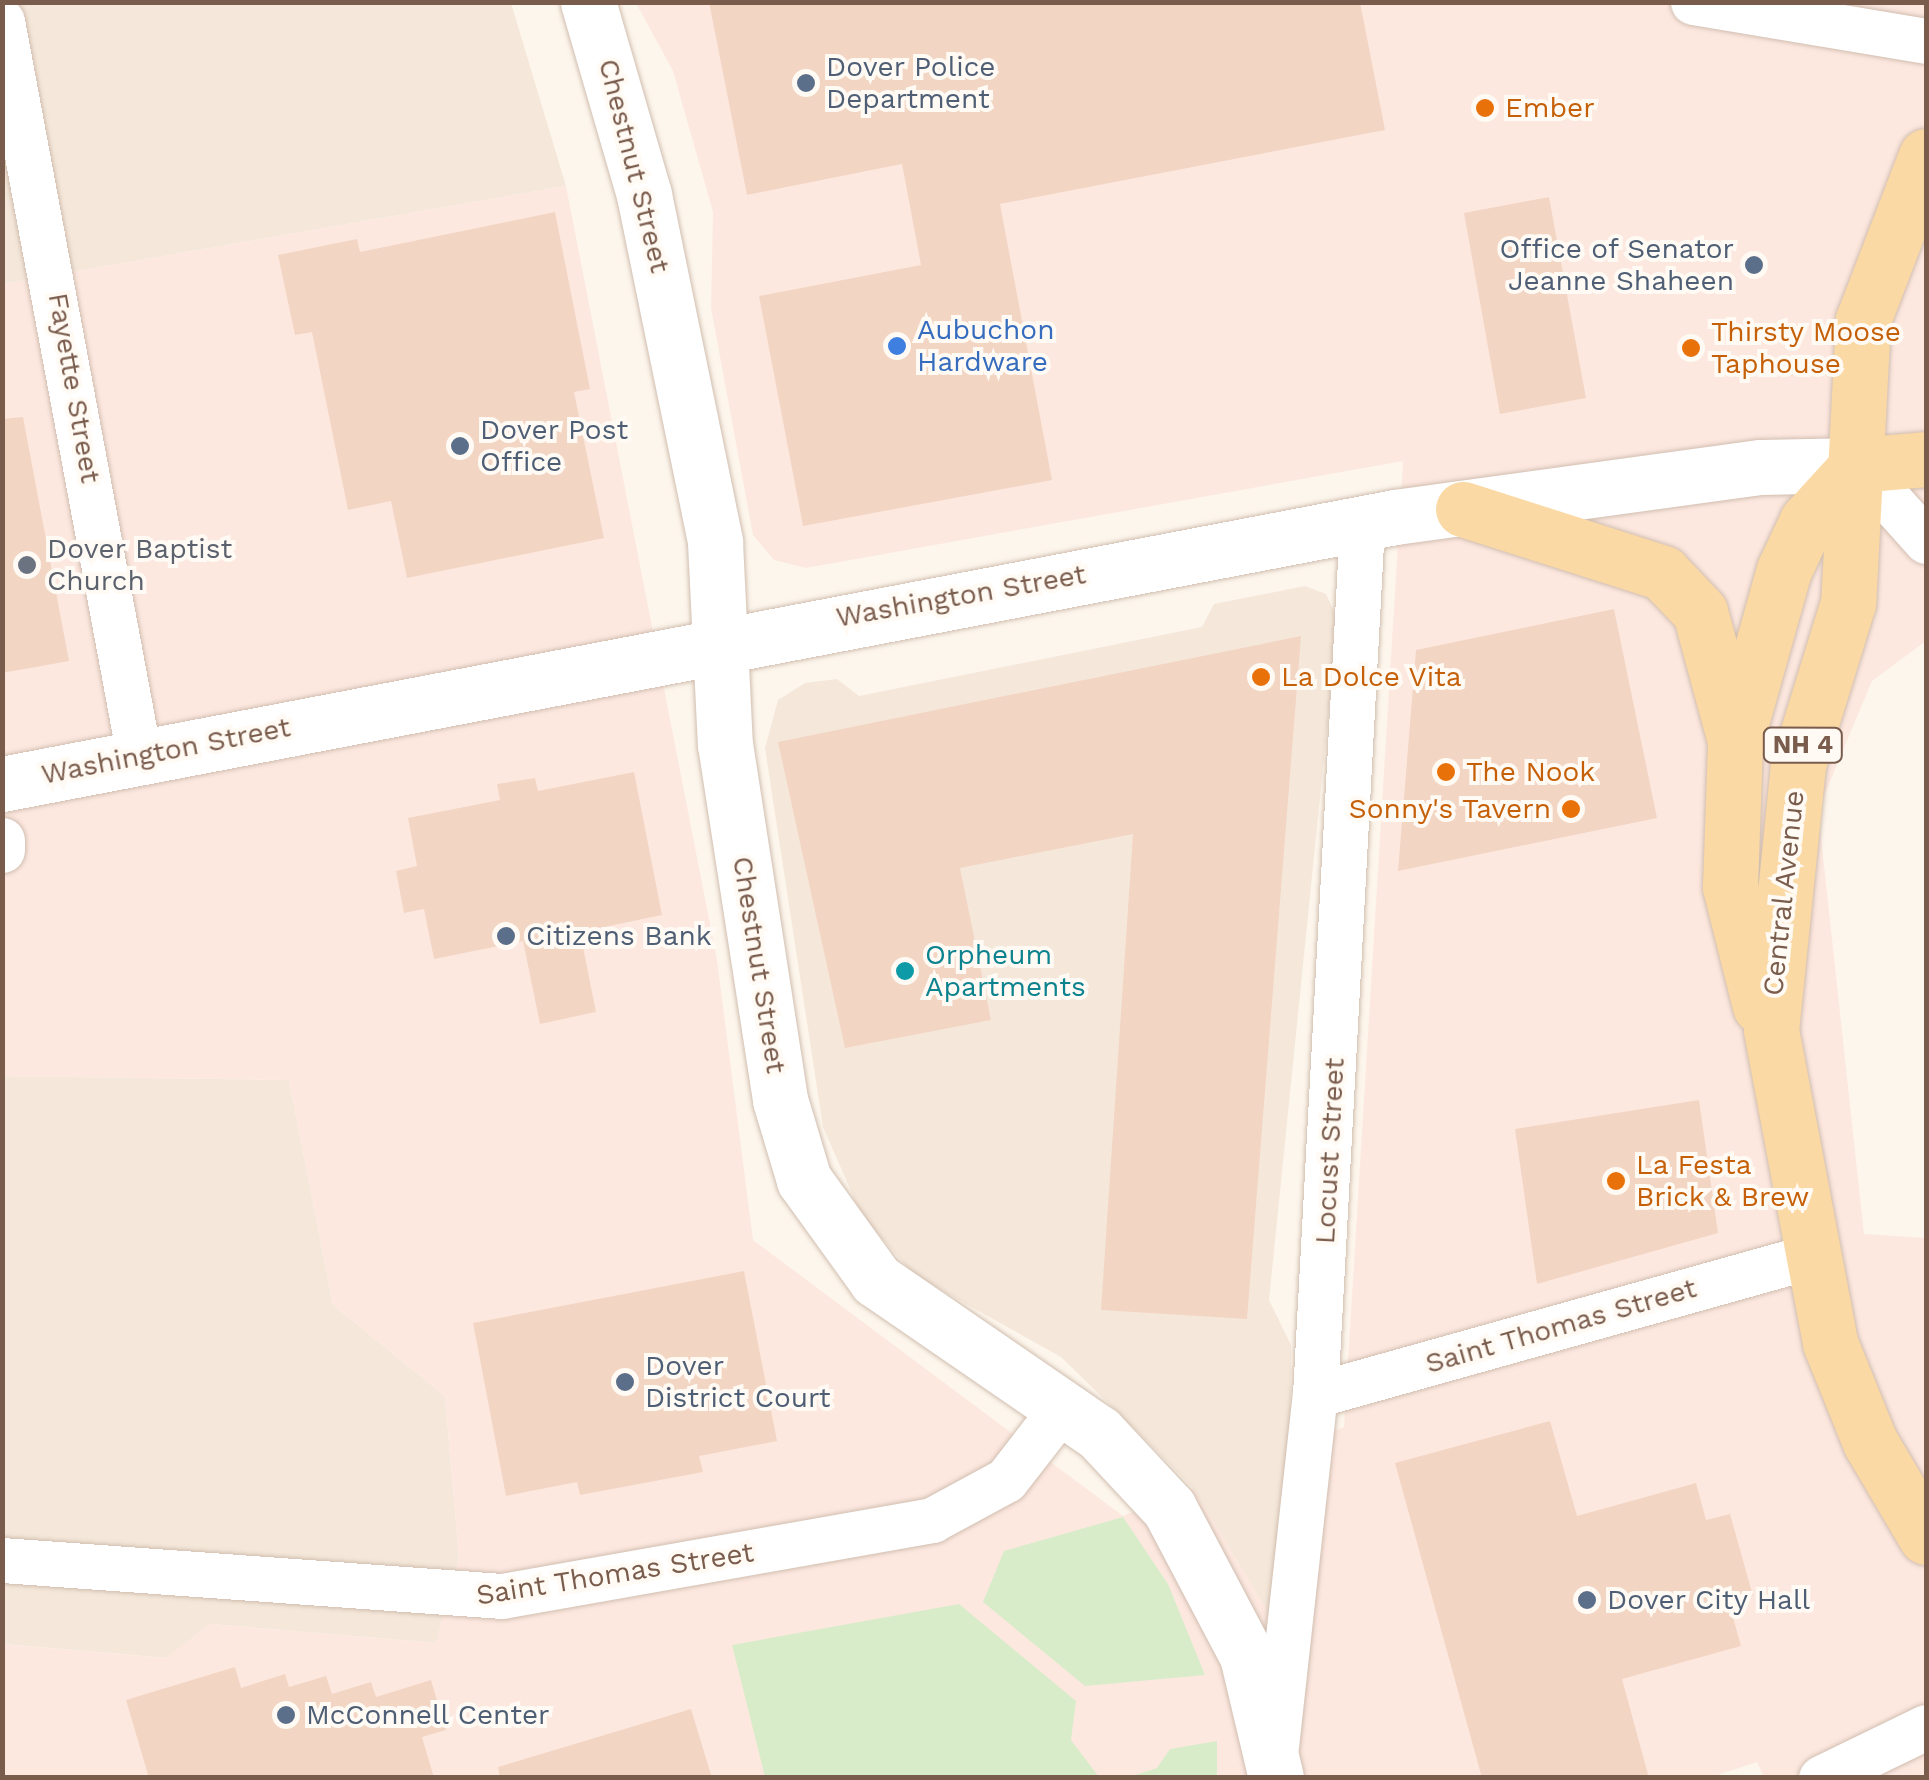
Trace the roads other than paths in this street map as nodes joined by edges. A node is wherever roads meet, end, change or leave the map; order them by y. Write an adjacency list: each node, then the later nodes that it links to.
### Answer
1 (588, 2): 11 (street, Chestnut Street)
2 (1693, 2): 4 (street)
3 (2, 21): 13 (street, Fayette Street)
4 (1926, 41)
5 (1926, 156): 7 (main road, Central Avenue / NH 4)
6 (1926, 459): 7 (main road, Washington Street)
7 (1858, 465): 8 (street, Washington Street); 10 (street); 12 (main road, Central Avenue / NH 4); 17 (main road, Central Avenue / NH 4)
8 (1463, 509): 9 (street, Washington Street); 12 (main road)
9 (1362, 523): 11 (street, Washington Street); 19 (street, Locust Street)
10 (1926, 541)
11 (720, 642): 13 (street, Washington Street); 20 (street, Chestnut Street)
12 (1735, 744): 17 (main road, Central Avenue / NH 4)
13 (139, 756): 14 (street, Washington Street)
14 (2, 784)
15 (2, 840): 16 (street)
16 (2, 850)
17 (1771, 1030): 18 (main road, Central Avenue / NH 4)
18 (1808, 1258): 19 (street, Saint Thomas Street); 21 (main road, Central Avenue / NH 4)
19 (1315, 1396): 24 (street, Locust Street)
20 (1062, 1409): 22 (street, Saint Thomas Street); 24 (street, Chestnut Street)
21 (1926, 1538)
22 (2, 1560)
23 (1926, 1727): 25 (street)
24 (1276, 1762)
25 (1821, 1778)

